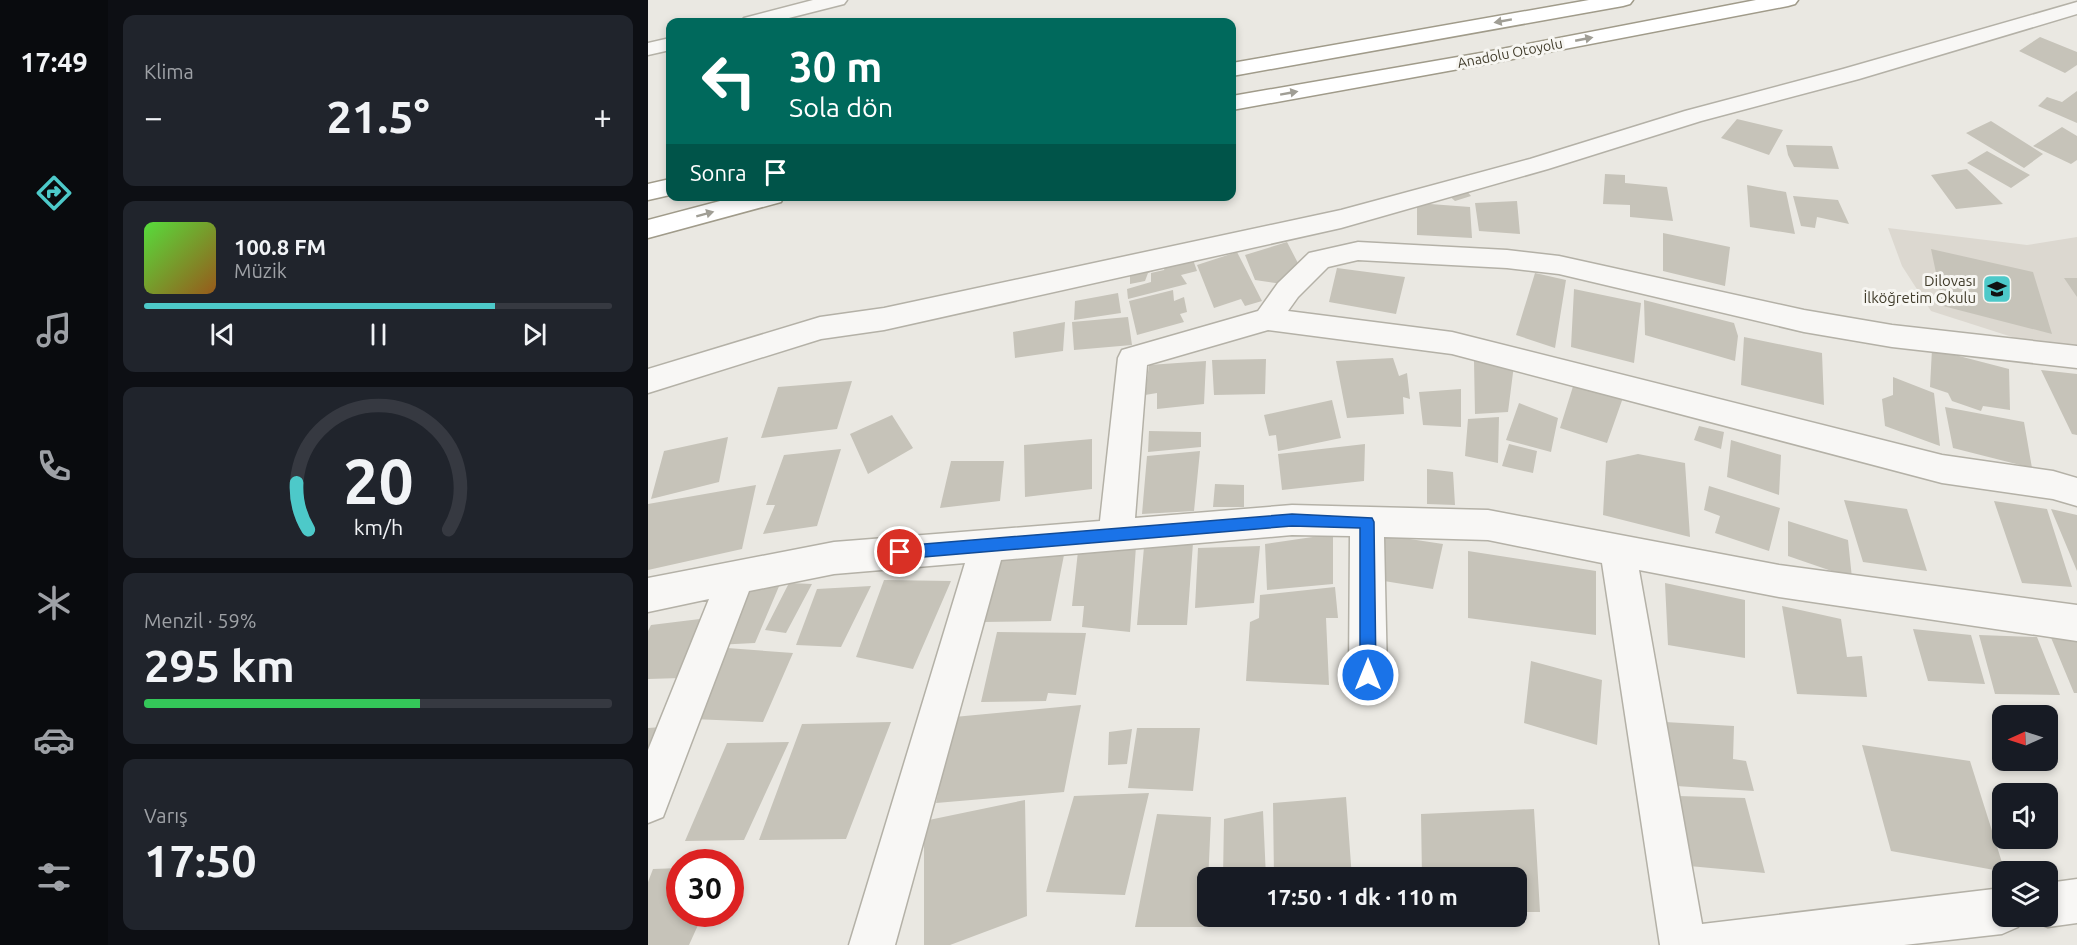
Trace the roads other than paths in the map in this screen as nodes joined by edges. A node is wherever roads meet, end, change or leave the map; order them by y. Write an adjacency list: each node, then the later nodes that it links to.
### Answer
1 (837, 0): 5 (street)
2 (1623, 0): 8 (highway, one-way to 8)
3 (1788, 0): 9 (highway, Anadolu Otoyolu, one-way to 3)
4 (2077, 8): 13 (street)
5 (767, 18)
6 (666, 45): 7 (street)
7 (648, 49)
8 (1236, 69)
9 (1236, 102)
10 (666, 188): 11 (highway)
11 (648, 192)
12 (753, 201): 14 (highway, one-way to 12)
13 (1341, 219): 15 (street); 18 (street)
14 (648, 229)
15 (1358, 251): 16 (street); 17 (street)
16 (1268, 320): 19 (street); 21 (street)
17 (2077, 357)
18 (648, 381)
19 (2077, 492)
20 (1367, 522): 21 (street); 23 (street); 27 (street)
21 (1116, 535): 22 (street)
22 (988, 545): 24 (street); 32 (street)
23 (1618, 552): 26 (street); 33 (street)
24 (736, 577): 25 (street); 28 (street)
25 (648, 595)
26 (2077, 623)
27 (1368, 675)
28 (648, 802)
29 (2077, 902): 30 (street)
30 (2058, 904)
31 (1992, 912): 34 (street)
32 (872, 945)
33 (1683, 945)
34 (1707, 945)

